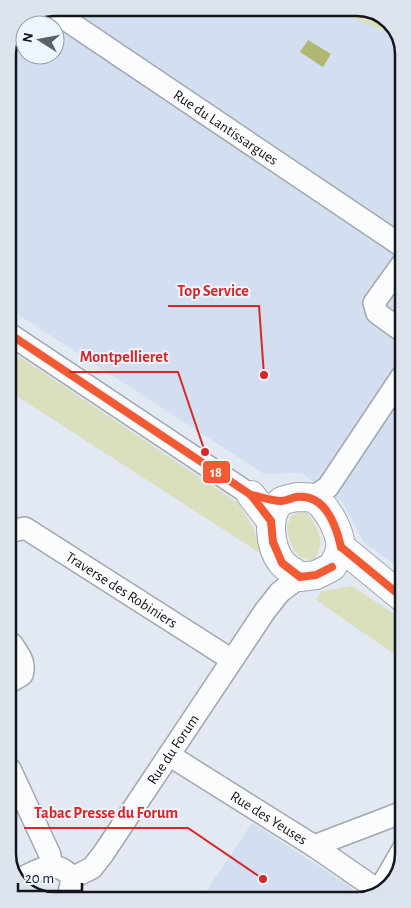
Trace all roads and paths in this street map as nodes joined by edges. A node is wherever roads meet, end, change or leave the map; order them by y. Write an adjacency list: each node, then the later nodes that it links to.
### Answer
1 (60, 16): 2 (street, Rue du Lantissargues)
2 (395, 241)
3 (395, 274): 4 (street)
4 (395, 326)
5 (16, 337): 7 (street)
6 (395, 387): 8 (street)
7 (251, 495): 9 (street)
8 (322, 497): 9 (street); 11 (street)
9 (276, 511): 12 (street)
10 (16, 530): 15 (street, Traverse des Robiniers)
11 (336, 557): 12 (street); 13 (street)
12 (291, 570): 15 (street, Rue du Forum)
13 (395, 594)
14 (16, 650): 16 (street)
15 (232, 660): 17 (street, Rue du Forum)
16 (16, 678)
17 (169, 755): 20 (street, Rue des Yeuses); 23 (street, Rue du Forum)
18 (16, 782): 21 (street)
19 (395, 815): 20 (street, Rue des Yeuses)
20 (314, 846): 24 (street)
21 (51, 866): 22 (street); 23 (street)
22 (24, 877)
23 (72, 878): 25 (street)
24 (372, 889)
25 (69, 892)

